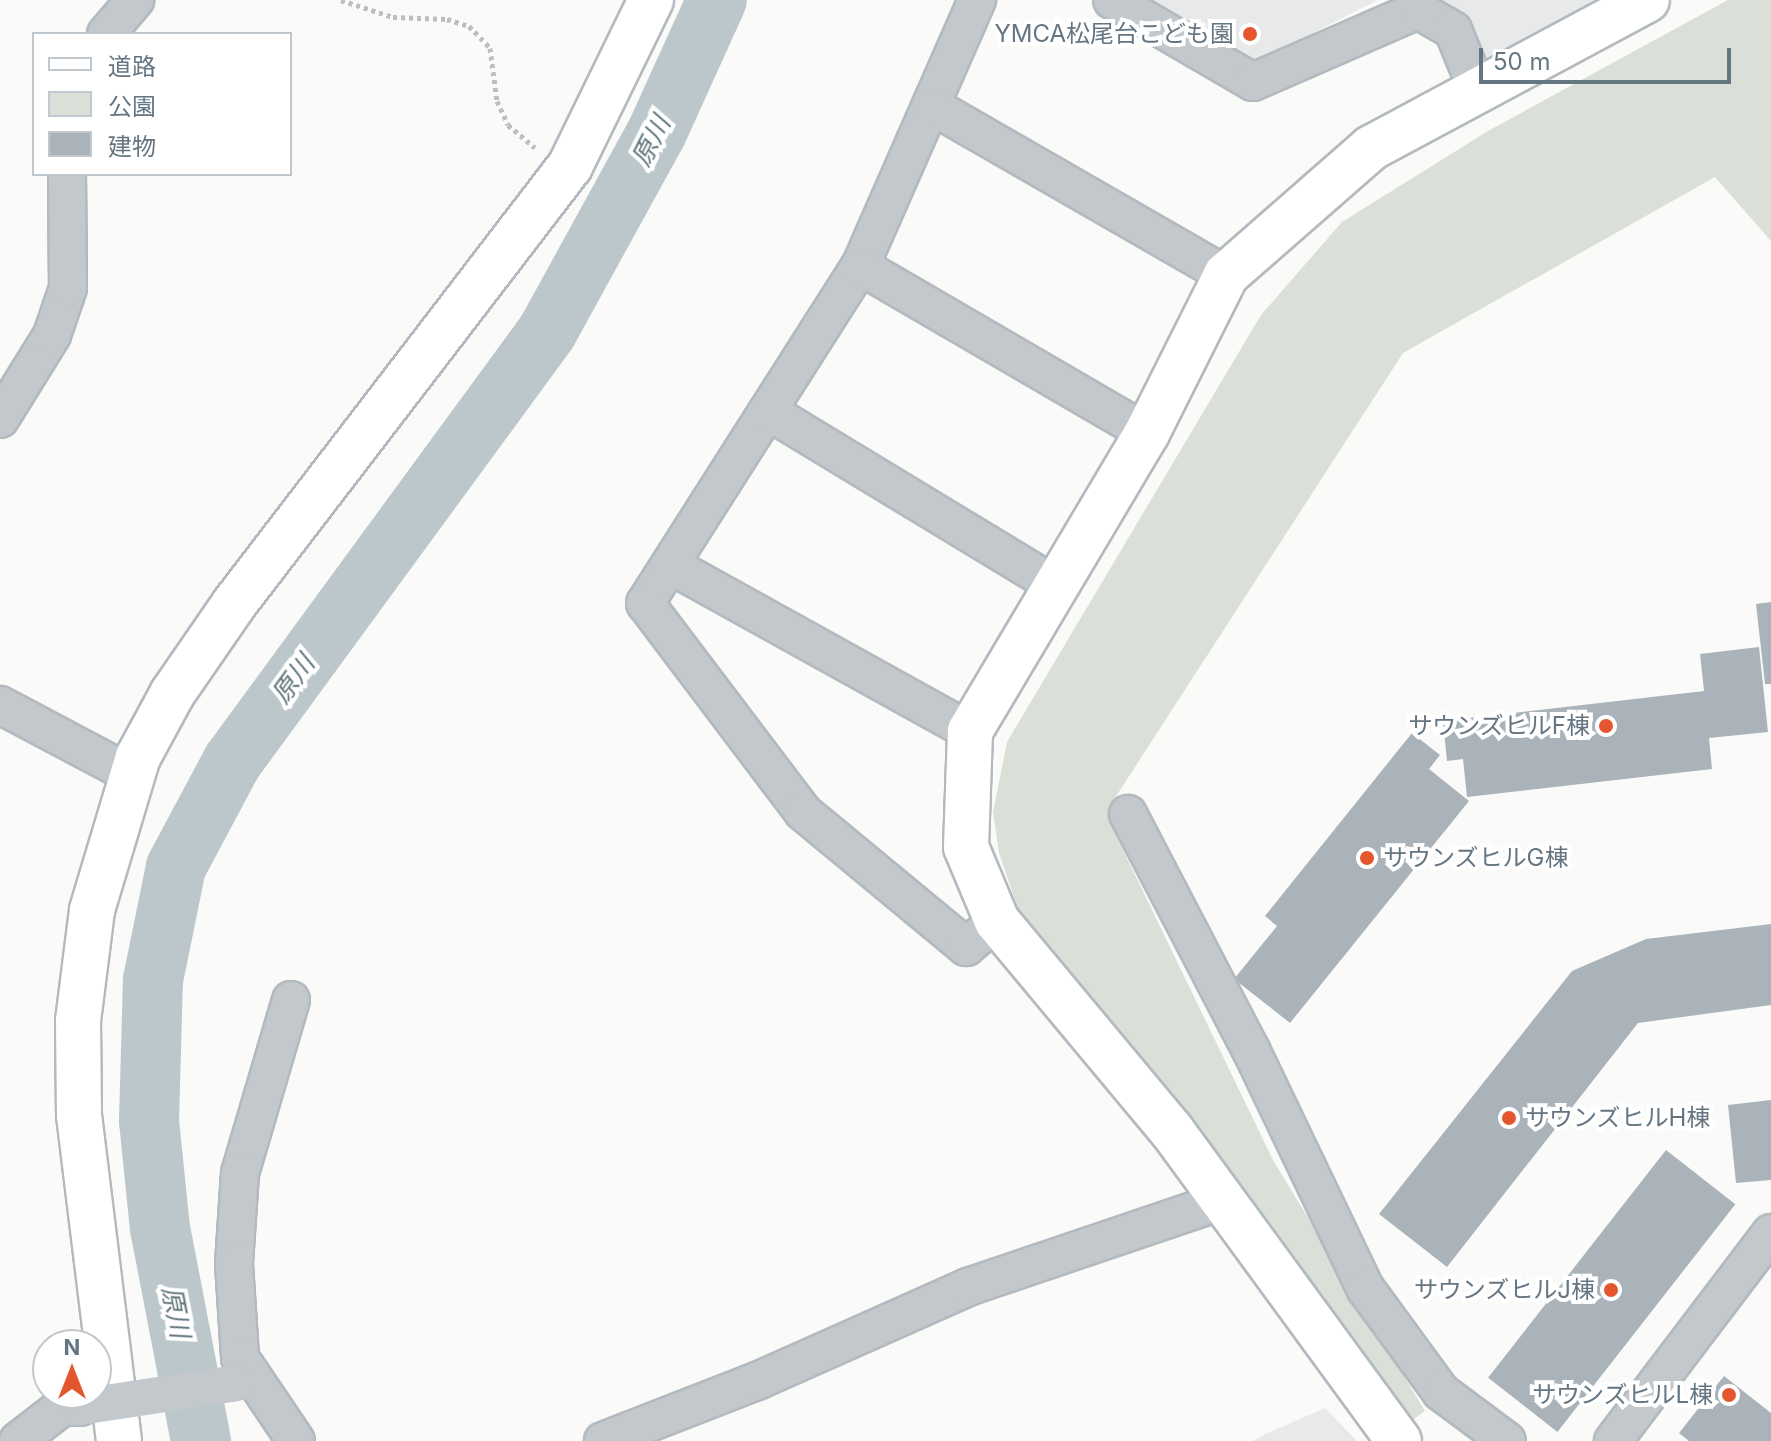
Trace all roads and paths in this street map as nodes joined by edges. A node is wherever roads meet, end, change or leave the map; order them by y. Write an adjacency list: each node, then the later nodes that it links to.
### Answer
1 (135, 0): 7 (street)
2 (341, 0): 10 (path)
3 (651, 0): 10 (street)
4 (977, 0): 9 (street)
5 (1112, 0): 8 (street)
6 (1647, 0): 8 (street)
7 (108, 32)
8 (1477, 89): 13 (street)
9 (932, 106): 12 (street); 13 (street)
10 (570, 166): 21 (street)
11 (67, 176): 15 (street)
12 (860, 266): 14 (street); 16 (street)
13 (1226, 275): 16 (street)
14 (771, 413): 17 (street); 18 (street)
15 (0, 419)
16 (1147, 433): 18 (street)
17 (670, 565): 20 (street); 23 (street)
18 (1055, 585): 20 (street)
19 (0, 705): 21 (street)
20 (970, 731): 23 (street)
21 (132, 775): 29 (street)
22 (1128, 814): 33 (street)
23 (997, 921): 25 (street)
24 (291, 1000): 27 (street)
25 (1222, 1201): 31 (street); 32 (street)
26 (1771, 1233): 34 (street)
27 (244, 1380): 28 (street, bridge); 30 (street)
28 (18, 1441)
29 (119, 1441)
30 (296, 1441)
31 (603, 1441)
32 (1399, 1441)
33 (1507, 1441)
34 (1613, 1441)

